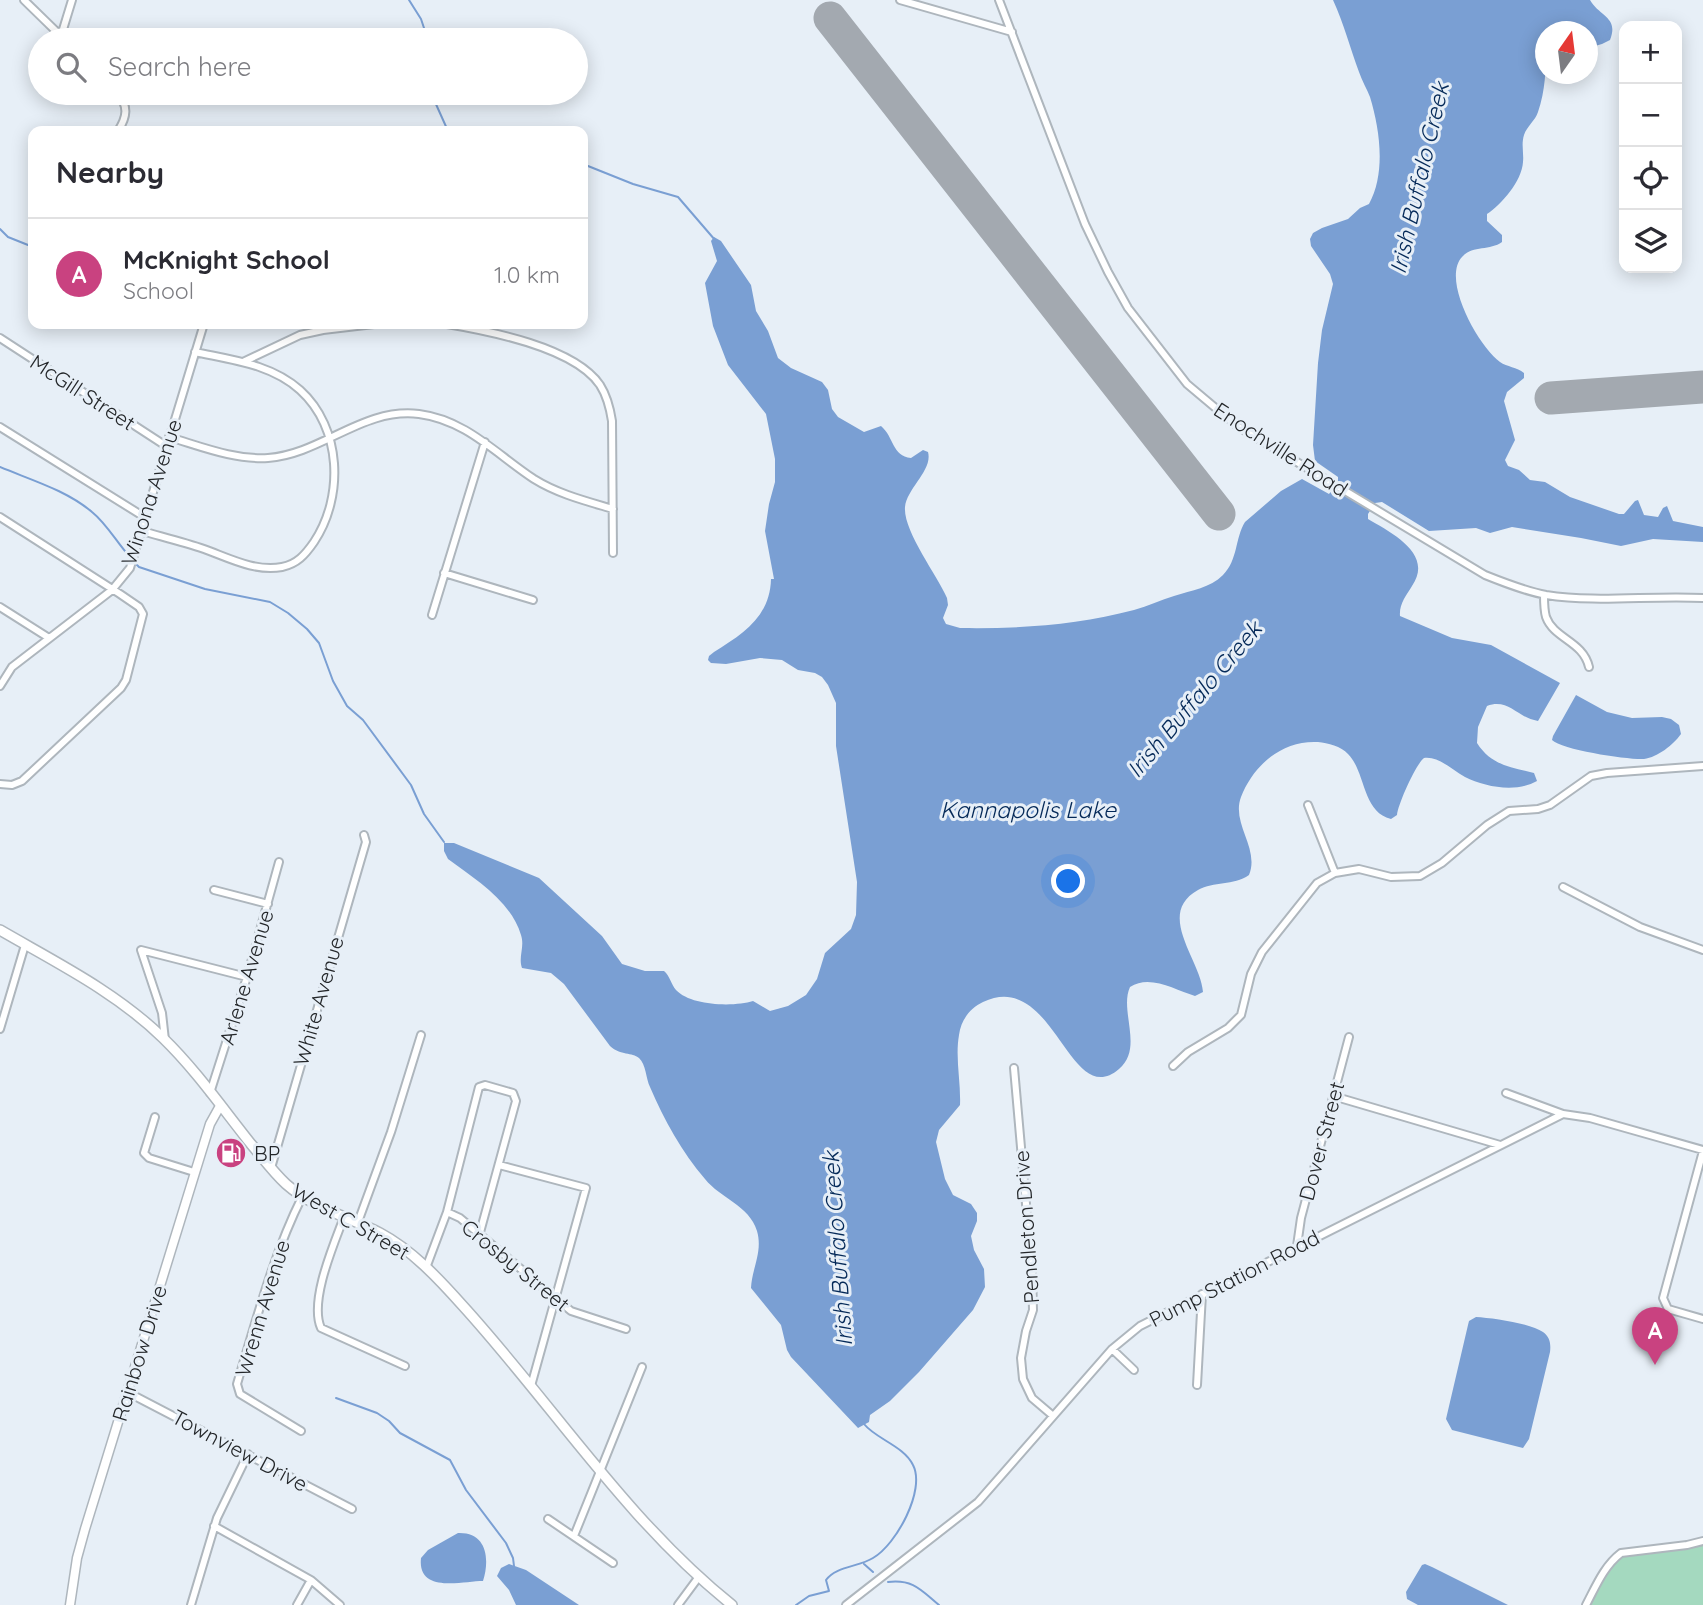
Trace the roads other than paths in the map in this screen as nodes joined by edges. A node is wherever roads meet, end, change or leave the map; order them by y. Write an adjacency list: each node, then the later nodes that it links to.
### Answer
1 (24, 0): 5 (street)
2 (72, 0): 6 (street)
3 (900, 0): 7 (street)
4 (999, 0): 7 (street, Enochville Road)
5 (53, 28)
6 (65, 28)
7 (1012, 32): 28 (street, Enochville Road)
8 (125, 105): 9 (street)
9 (121, 126)
10 (202, 329): 14 (street, Winona Avenue)
11 (332, 329): 15 (street)
12 (477, 329): 21 (street)
13 (0, 338): 20 (street, McGill Street)
14 (195, 352): 15 (street); 17 (street, Winona Avenue)
15 (243, 362): 18 (street)
16 (0, 427): 23 (street)
17 (169, 438): 18 (street); 20 (street, Winona Avenue)
18 (330, 438): 19 (street); 24 (street)
19 (485, 442): 21 (street); 26 (street)
20 (166, 446): 23 (street, Winona Avenue)
21 (613, 509): 25 (street)
22 (0, 517): 27 (street)
23 (146, 518): 24 (street, Winona Avenue)
24 (142, 531): 27 (street, Winona Avenue)
25 (613, 553)
26 (444, 573): 30 (street); 32 (street)
27 (112, 590): 33 (street, Winona Avenue); 37 (street)
28 (1544, 595): 29 (street, Enochville Road); 34 (street)
29 (1703, 598)
30 (533, 600)
31 (0, 607): 33 (street)
32 (432, 615)
33 (49, 638): 35 (street, Winona Avenue)
34 (1589, 667)
35 (0, 686)
36 (1703, 766): 41 (street)
37 (0, 784)
38 (1308, 805): 41 (street)
39 (364, 835): 64 (street, White Avenue)
40 (279, 862): 44 (street, Arlene Avenue)
41 (1335, 873): 53 (street)
42 (1563, 887): 47 (street)
43 (214, 890): 44 (street)
44 (268, 904): 48 (street, Arlene Avenue)
45 (0, 930): 46 (main road, West C Street)
46 (25, 945): 49 (street); 52 (main road, West C Street)
47 (1703, 950)
48 (247, 977): 52 (street); 55 (street, Arlene Avenue)
49 (0, 1029)
50 (421, 1035): 69 (street)
51 (1349, 1037): 57 (street, Dover Street)
52 (165, 1040): 55 (main road, West C Street)
53 (1173, 1066)
54 (1014, 1068): 84 (street, Pendleton Drive)
55 (210, 1093): 58 (main road, West C Street)
56 (1506, 1093): 59 (street)
57 (1333, 1096): 61 (street); 71 (street, Dover Street)
58 (220, 1105): 64 (main road, West C Street); 65 (street, Rainbow Drive)
59 (1563, 1114): 61 (street, Pump Station Road); 62 (street)
60 (155, 1117): 65 (street)
61 (1500, 1145): 71 (street, Pump Station Road)
62 (1703, 1151): 75 (street)
63 (499, 1164): 67 (street); 70 (street); 74 (street)
64 (271, 1168): 66 (main road, West C Street)
65 (194, 1172): 83 (street, Rainbow Drive)
66 (302, 1196): 68 (main road, West C Street); 85 (street, Wrenn Avenue)
67 (447, 1212): 70 (street, Crosby Street); 72 (street)
68 (344, 1217): 69 (main road, West C Street); 78 (street)
69 (358, 1222): 72 (main road, West C Street)
70 (479, 1236): 74 (street, Crosby Street)
71 (1297, 1246): 73 (street, Pump Station Road)
72 (426, 1268): 82 (main road, West C Street)
73 (1202, 1294): 77 (street, Pump Station Road); 81 (street)
74 (555, 1300): 76 (street, Crosby Street); 82 (street)
75 (1703, 1319)
76 (626, 1329)
77 (1112, 1349): 80 (street); 84 (street, Pump Station Road)
78 (405, 1366)
79 (642, 1367): 87 (street)
80 (1134, 1370)
81 (1197, 1385)
82 (531, 1386): 87 (main road, West C Street)
83 (127, 1392): 86 (street, Townview Drive); 96 (street, Rainbow Drive)
84 (1052, 1415): 102 (street, Pump Station Road)
85 (301, 1431)
86 (248, 1454): 88 (street, Townview Drive); 90 (street)
87 (599, 1469): 91 (street); 94 (main road, West C Street)
88 (352, 1509)
89 (548, 1519): 91 (street)
90 (214, 1526): 95 (street); 97 (street)
91 (574, 1536): 93 (street)
92 (1703, 1541): 103 (street)
93 (613, 1563)
94 (698, 1577): 100 (street); 101 (main road, West C Street)
95 (311, 1580): 98 (street); 99 (street)
96 (70, 1605)
97 (191, 1605)
98 (297, 1605)
99 (340, 1605)
100 (678, 1605)
101 (732, 1605)
102 (846, 1605)
103 (1586, 1605)

